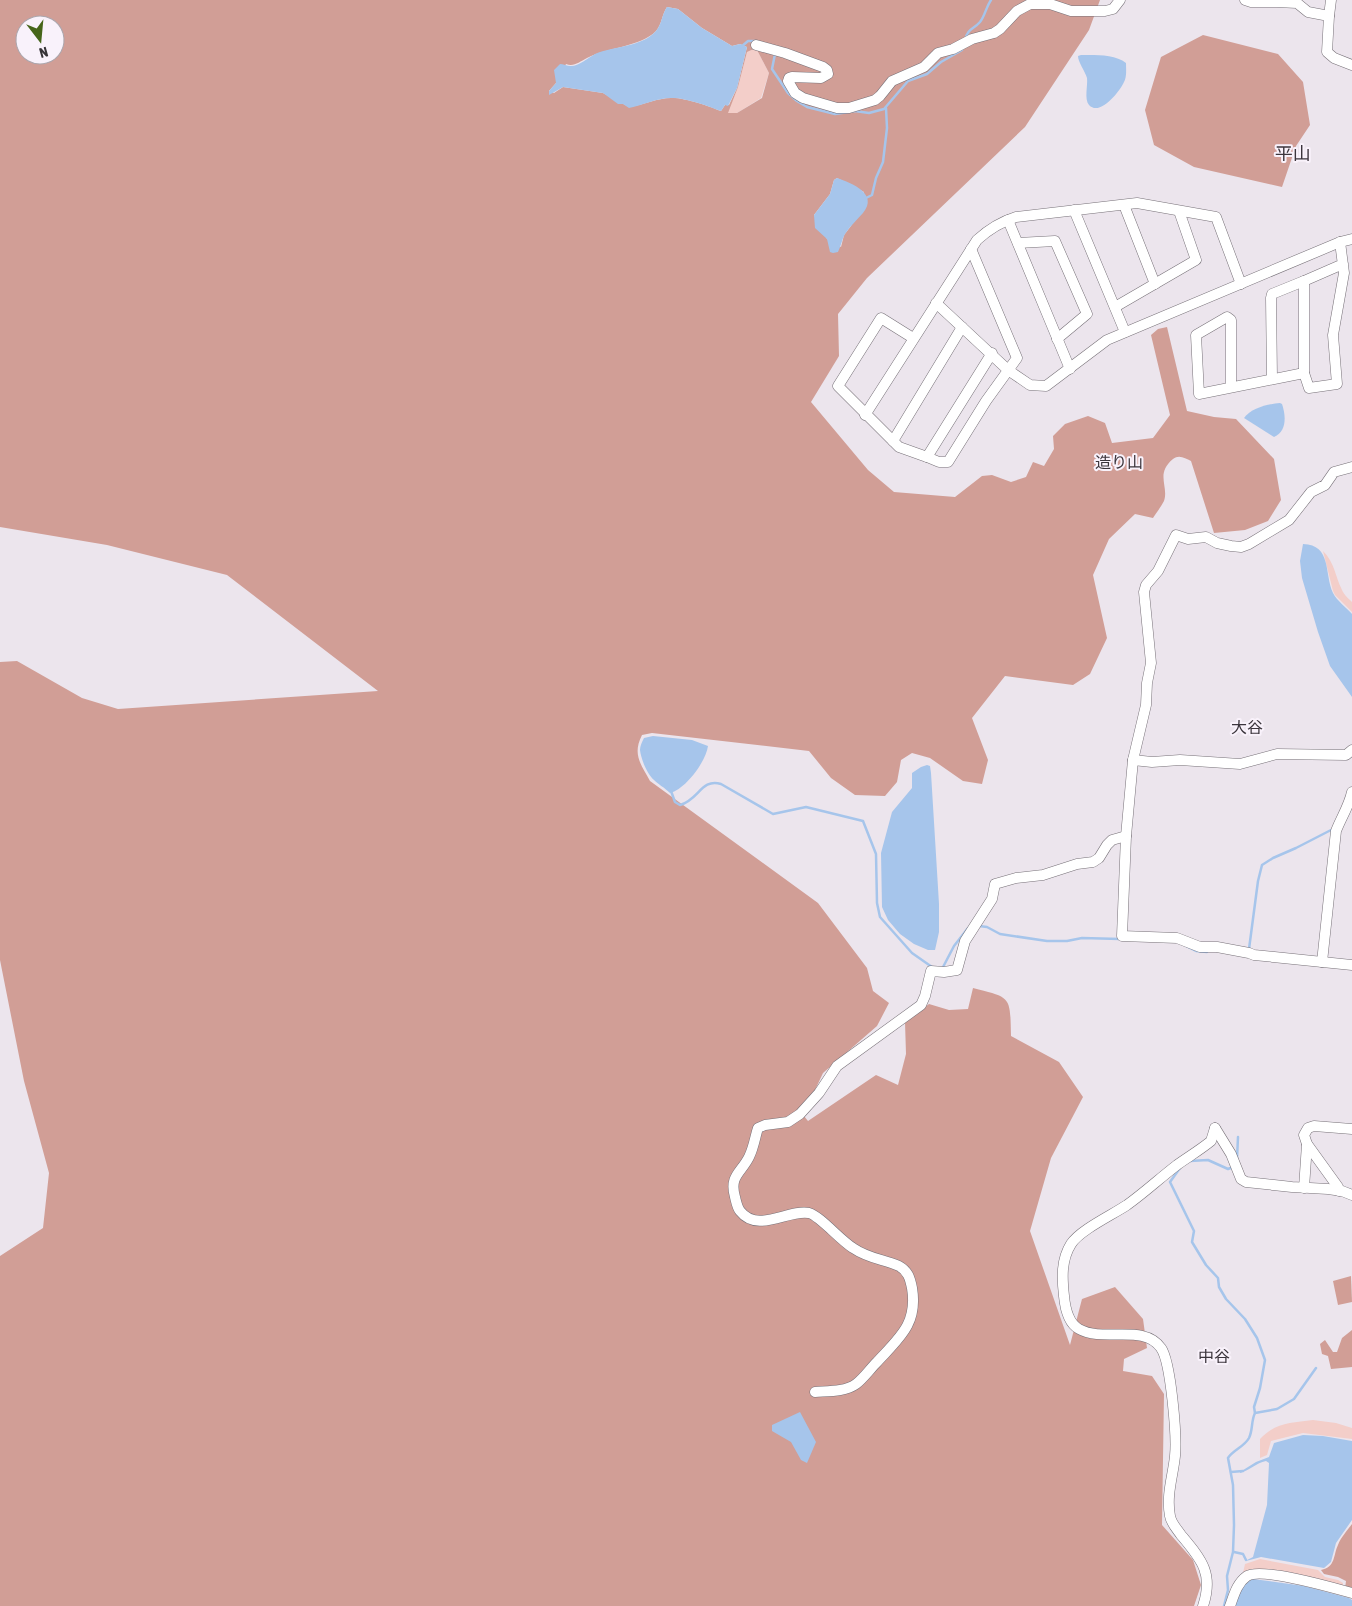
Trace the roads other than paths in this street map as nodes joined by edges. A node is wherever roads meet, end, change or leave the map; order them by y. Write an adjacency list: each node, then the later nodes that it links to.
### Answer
1 (1120, 0): 5 (street)
2 (1245, 0): 4 (street)
3 (1331, 0): 4 (street)
4 (1329, 16): 6 (street)
5 (756, 45)
6 (1352, 65)
7 (1124, 205): 8 (street); 9 (street); 17 (street)
8 (1074, 210): 10 (street); 20 (street)
9 (1179, 211): 17 (street); 18 (street)
10 (1008, 220): 13 (street); 14 (street)
11 (1352, 239): 12 (street)
12 (1340, 242): 15 (street); 18 (street)
13 (1018, 243): 24 (street); 24 (street)
14 (971, 249): 19 (street); 27 (street)
15 (1343, 264): 16 (street); 28 (street)
16 (1304, 281): 28 (street); 29 (street)
17 (1155, 284): 20 (street)
18 (1241, 284): 22 (street)
19 (936, 303): 21 (street); 23 (street)
20 (1115, 308): 22 (street)
21 (962, 327): 25 (street); 32 (street)
22 (1125, 332): 26 (street)
23 (913, 338): 31 (street); 31 (street)
24 (1058, 340): 26 (street)
25 (992, 354): 27 (street); 33 (street)
26 (1070, 369): 27 (street)
27 (1008, 370): 33 (street)
28 (1304, 372): 29 (street)
29 (1272, 379): 30 (street)
30 (1230, 386): 30 (street)
31 (865, 415): 32 (street)
32 (892, 441): 33 (street)
33 (927, 457)
34 (1352, 467): 36 (street)
35 (1352, 752): 36 (street)
36 (1133, 760): 38 (street)
37 (1352, 792): 39 (street)
38 (1126, 836): 39 (street); 46 (street)
39 (1322, 962): 40 (street)
40 (1352, 965)
41 (1352, 1128): 42 (street)
42 (1307, 1144): 43 (street); 44 (street)
43 (1304, 1188): 44 (street); 48 (street)
44 (1339, 1191): 45 (street)
45 (1352, 1195)
46 (815, 1392)
47 (1352, 1593): 49 (street)
48 (1203, 1606)
49 (1230, 1606)

